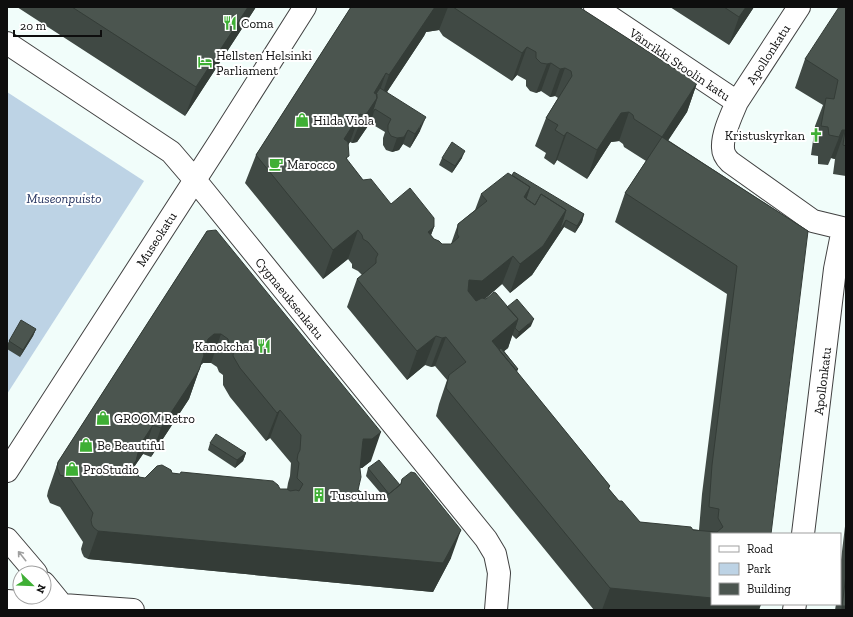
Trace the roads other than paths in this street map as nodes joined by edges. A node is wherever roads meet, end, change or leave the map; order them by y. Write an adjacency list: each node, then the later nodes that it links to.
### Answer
1 (305, 7): 6 (street, Museokatu)
2 (595, 7): 5 (street, Vänrikki Stoolin katu)
3 (799, 7): 5 (street, Apollonkatu)
4 (7, 43): 6 (street, Cygnaeuksenkatu)
5 (737, 102): 7 (street, Vänrikki Stoolin katu)
6 (195, 180): 8 (street, Museokatu); 16 (street, Cygnaeuksenkatu)
7 (844, 229): 9 (street, Apollonkatu)
8 (7, 471)
9 (803, 533)
10 (7, 539): 11 (street, one-way to 10)
11 (29, 565)
12 (52, 593): 14 (street)
13 (7, 601): 14 (street)
14 (62, 605): 15 (street)
15 (133, 610)
16 (496, 610)

